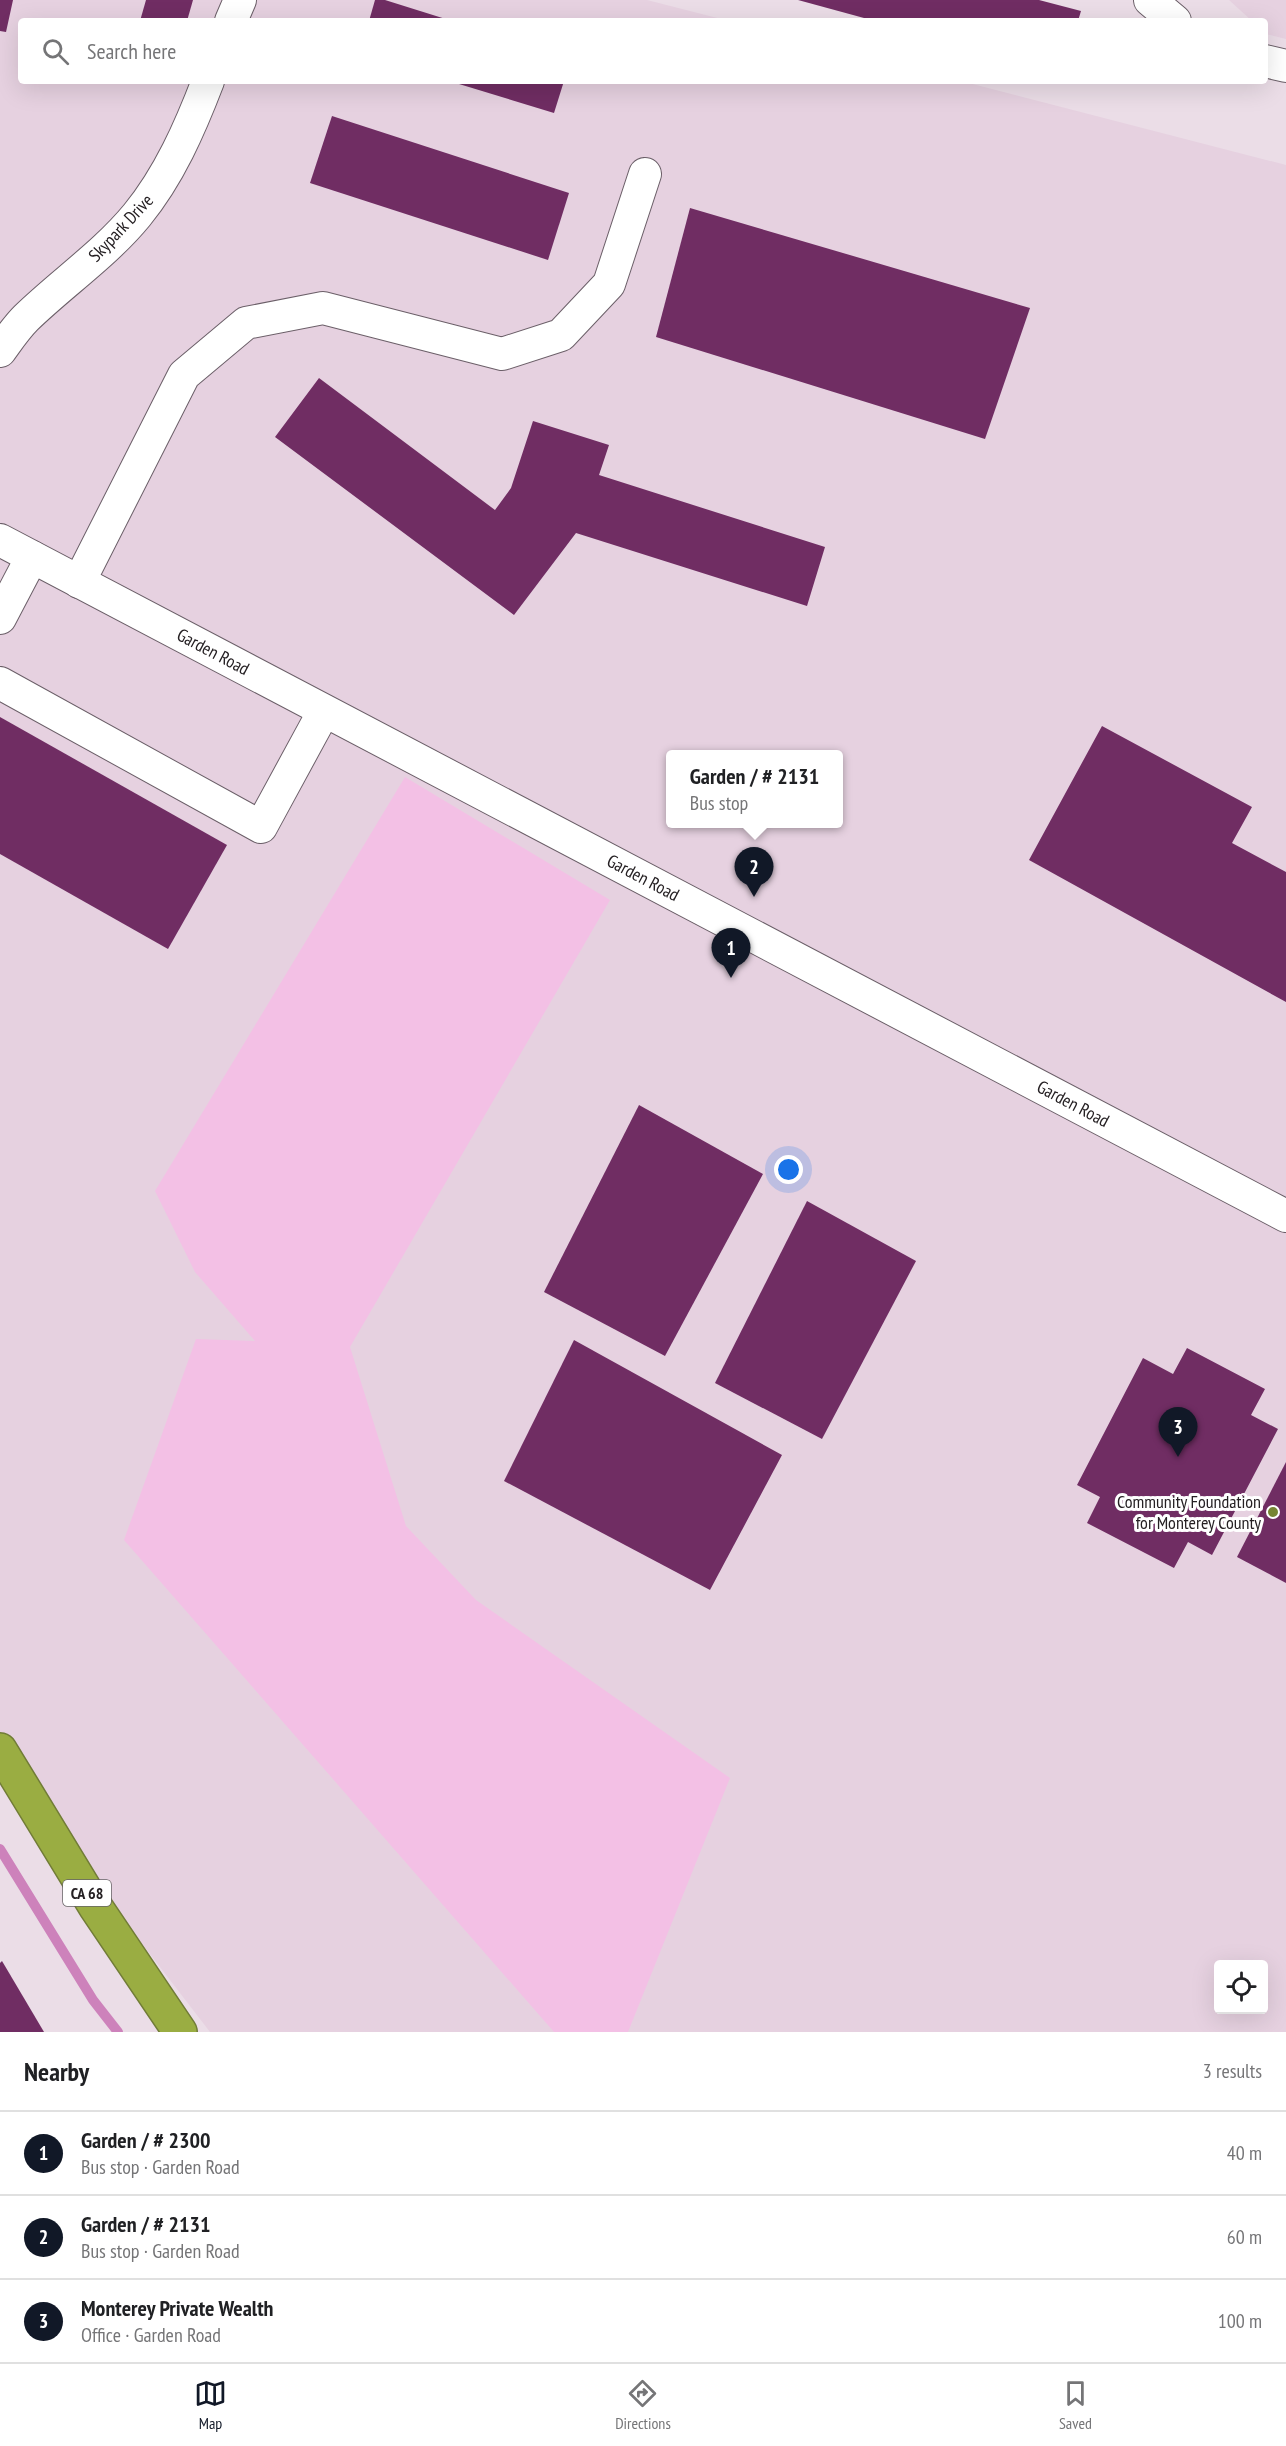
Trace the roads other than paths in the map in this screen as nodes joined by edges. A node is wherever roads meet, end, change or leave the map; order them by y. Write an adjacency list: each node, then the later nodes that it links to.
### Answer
1 (240, 0): 3 (street)
2 (1150, 0): 4 (street)
3 (232, 18)
4 (1171, 18)
5 (1268, 62): 6 (street)
6 (1286, 66)
7 (207, 84): 9 (street, Skypark Drive)
8 (645, 174): 12 (street)
9 (0, 351)
10 (0, 540): 11 (street, Garden Road)
11 (32, 557): 12 (street, Garden Road); 13 (street)
12 (80, 582): 15 (street, Garden Road)
13 (0, 618)
14 (0, 683): 15 (street)
15 (324, 711): 16 (street, Garden Road)
16 (1286, 1216)
17 (0, 1750): 18 (highway, CA 68)
18 (180, 2032)

